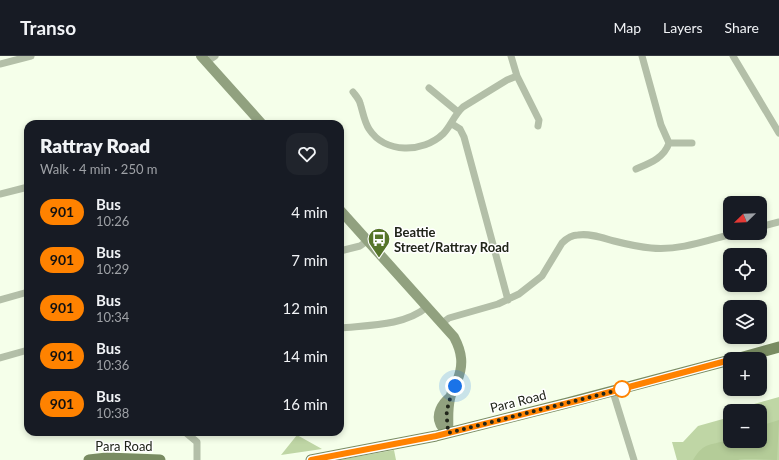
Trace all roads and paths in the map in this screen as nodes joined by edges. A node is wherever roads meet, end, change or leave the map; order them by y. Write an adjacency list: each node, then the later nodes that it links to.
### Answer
1 (30, 56): 7 (street)
2 (215, 56): 6 (street)
3 (511, 56): 8 (street)
4 (642, 56): 16 (street)
5 (734, 56): 15 (street)
6 (204, 59): 12 (street)
7 (0, 64)
8 (517, 76): 11 (street); 14 (street)
9 (429, 88): 11 (street)
10 (354, 92): 13 (street)
11 (458, 112): 13 (street)
12 (255, 120)
13 (452, 124): 29 (street)
14 (538, 126)
15 (779, 133)
16 (669, 143): 17 (street); 18 (street)
17 (692, 143)
18 (636, 169)
19 (24, 187): 20 (street)
20 (0, 194)
21 (344, 215): 25 (street)
22 (779, 222): 23 (street)
23 (767, 225)
24 (723, 236): 29 (street)
25 (367, 241): 26 (street); 30 (street)
26 (344, 250)
27 (24, 293): 28 (street)
28 (0, 300)
29 (508, 300): 31 (street)
30 (427, 307): 31 (street); 32 (street)
31 (442, 323): 39 (street)
32 (344, 328)
33 (779, 348): 35 (main road)
34 (24, 351): 36 (street)
35 (763, 352)
36 (0, 358)
37 (723, 362): 38 (main road, Para Road)
38 (613, 392): 39 (main road, Para Road); 45 (street)
39 (448, 433): 44 (main road, Para Road)
40 (190, 436): 43 (street)
41 (89, 460): 42 (main road, Para Road)
42 (160, 460)
43 (197, 460)
44 (311, 460)
45 (634, 460)

